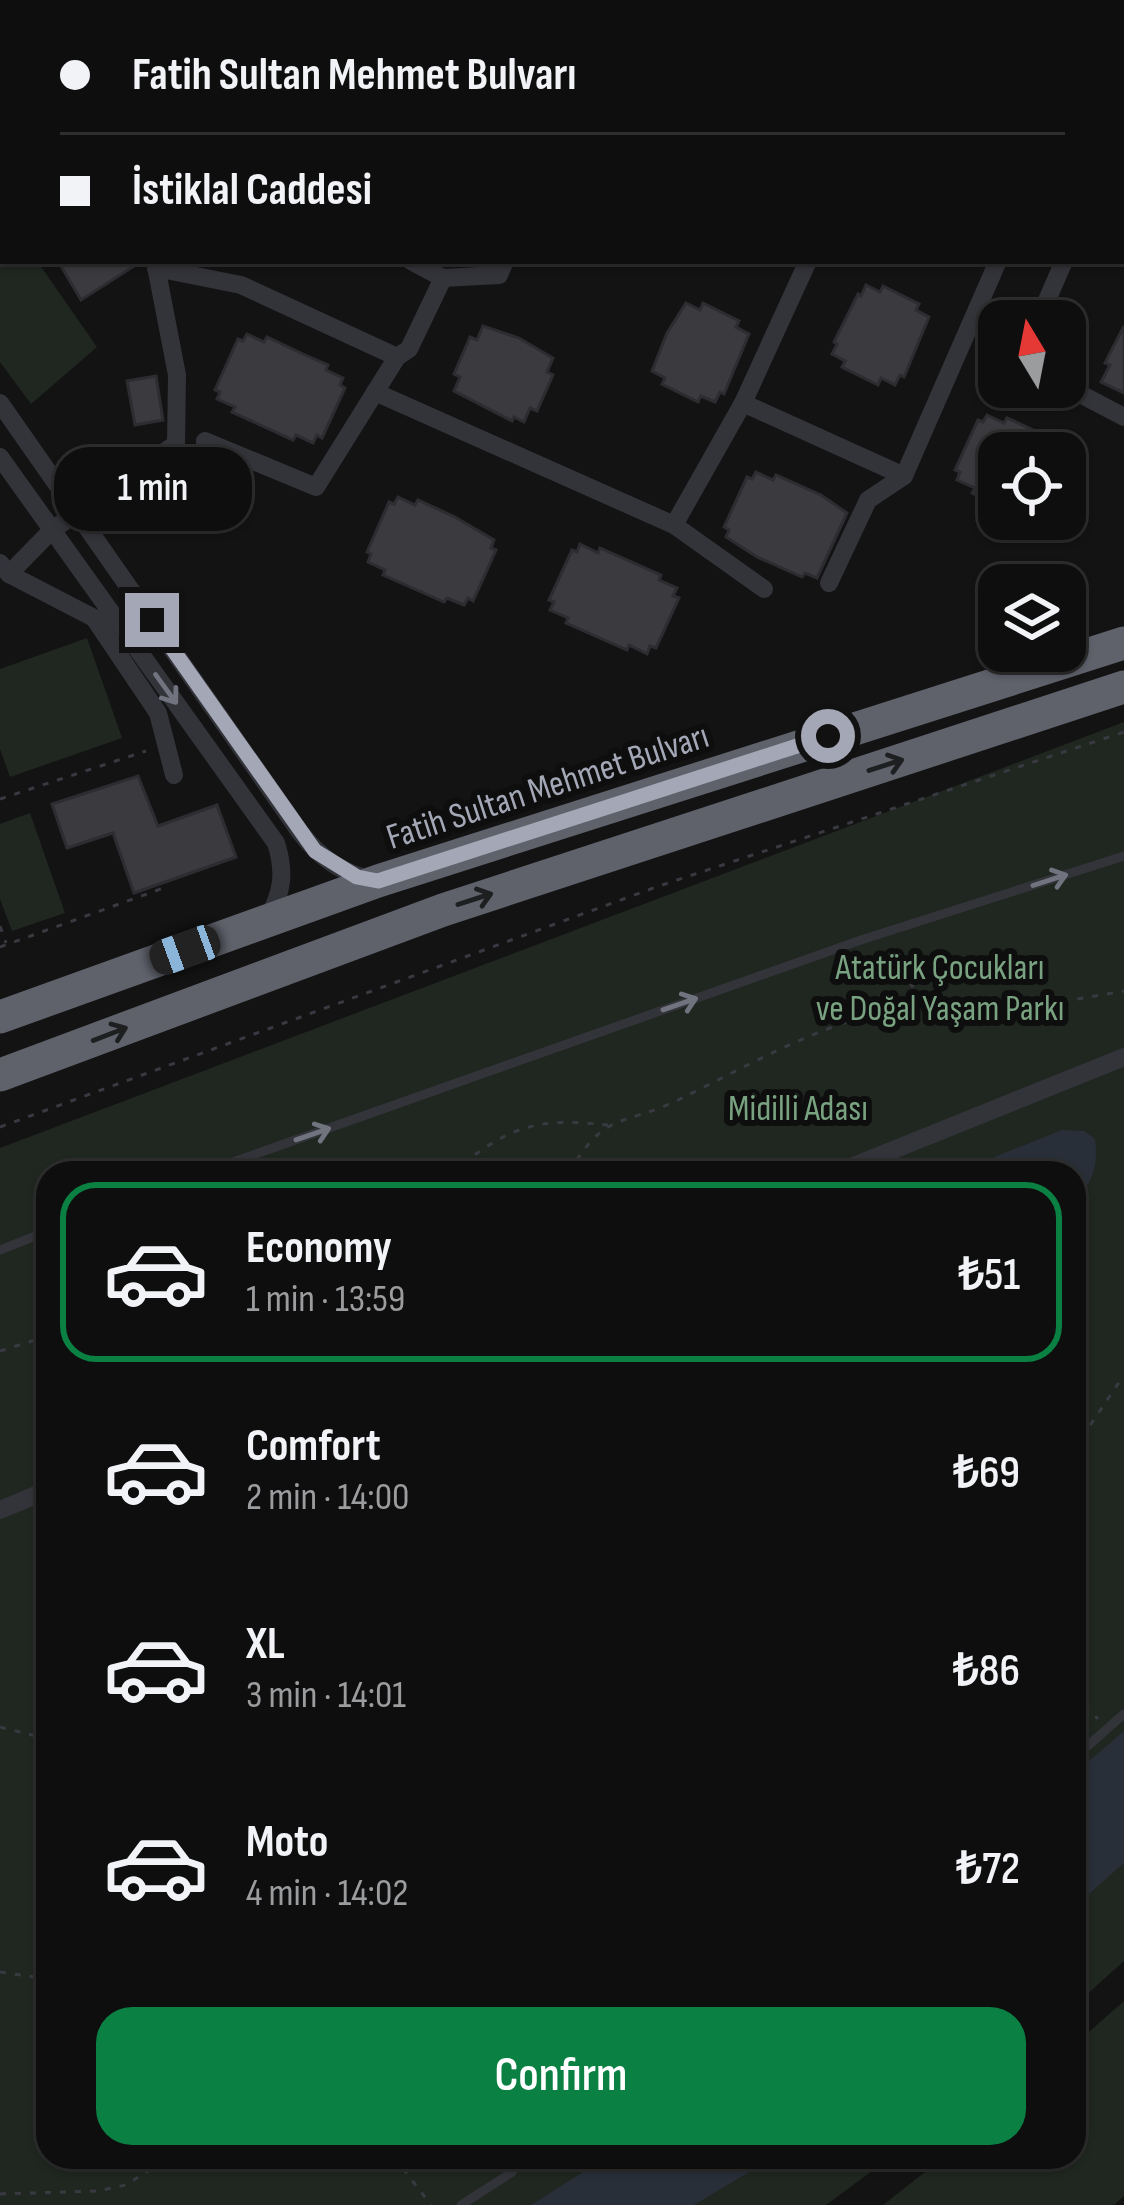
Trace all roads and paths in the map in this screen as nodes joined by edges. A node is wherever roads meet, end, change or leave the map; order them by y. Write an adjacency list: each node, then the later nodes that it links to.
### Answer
1 (156, 264): 9 (street); 18 (street)
2 (417, 264): 7 (street)
3 (504, 264): 7 (street)
4 (807, 264): 13 (street)
5 (1063, 264): 8 (street)
6 (996, 266): 17 (street)
7 (443, 278): 9 (street)
8 (1047, 300)
9 (397, 357): 10 (street)
10 (376, 392): 15 (street); 19 (street)
11 (1086, 397): 14 (street)
12 (0, 403): 18 (street)
13 (743, 403): 17 (street); 19 (street)
14 (1124, 417)
15 (206, 440)
16 (0, 457): 20 (street)
17 (904, 476): 22 (street)
18 (77, 514): 20 (street); 31 (street)
19 (674, 525): 23 (street)
20 (52, 530): 21 (street); 33 (street, one-way to 33)
21 (4, 568): 27 (street)
22 (829, 583)
23 (764, 589)
24 (1124, 643): 31 (highway, Fatih Sultan Mehmet Bulvarı)
25 (1124, 687): 42 (highway, one-way to 25)
26 (1124, 732): 43 (path)
27 (166, 744): 28 (street); 29 (path)
28 (174, 775)
29 (0, 799)
30 (1124, 856): 35 (lane, one-way to 30)
31 (378, 881): 33 (highway, Fatih Sultan Mehmet Bulvarı)
32 (169, 886): 36 (path)
33 (266, 921): 40 (highway, Fatih Sultan Mehmet Bulvarı)
34 (0, 926): 36 (path)
35 (861, 940): 39 (path); 45 (lane, one-way to 35)
36 (7, 944): 37 (path)
37 (0, 947)
38 (1124, 991): 39 (path)
39 (924, 1005): 44 (path)
40 (0, 1017)
41 (1124, 1057): 48 (street)
42 (0, 1075)
43 (0, 1126)
44 (610, 1126): 46 (path); 47 (path)
45 (236, 1161)
46 (467, 1161)
47 (576, 1161)
48 (866, 1161)
49 (36, 1236): 50 (lane)
50 (0, 1250)
51 (36, 1340): 52 (path)
52 (0, 1351)
53 (1124, 1375): 54 (path)
54 (1086, 1437)
55 (36, 1495): 56 (street)
56 (0, 1510)
57 (1086, 1707): 60 (path)
58 (1124, 1714): 60 (lane)
59 (0, 1727): 61 (path)
60 (1108, 1729): 62 (lane)
61 (36, 1736)
62 (1086, 1748)
63 (0, 1972): 64 (path)
64 (36, 1977)
65 (152, 2169): 68 (path)
66 (403, 2169): 69 (path)
67 (513, 2169): 70 (lane)
68 (0, 2194)
69 (431, 2205)
70 (461, 2205)

